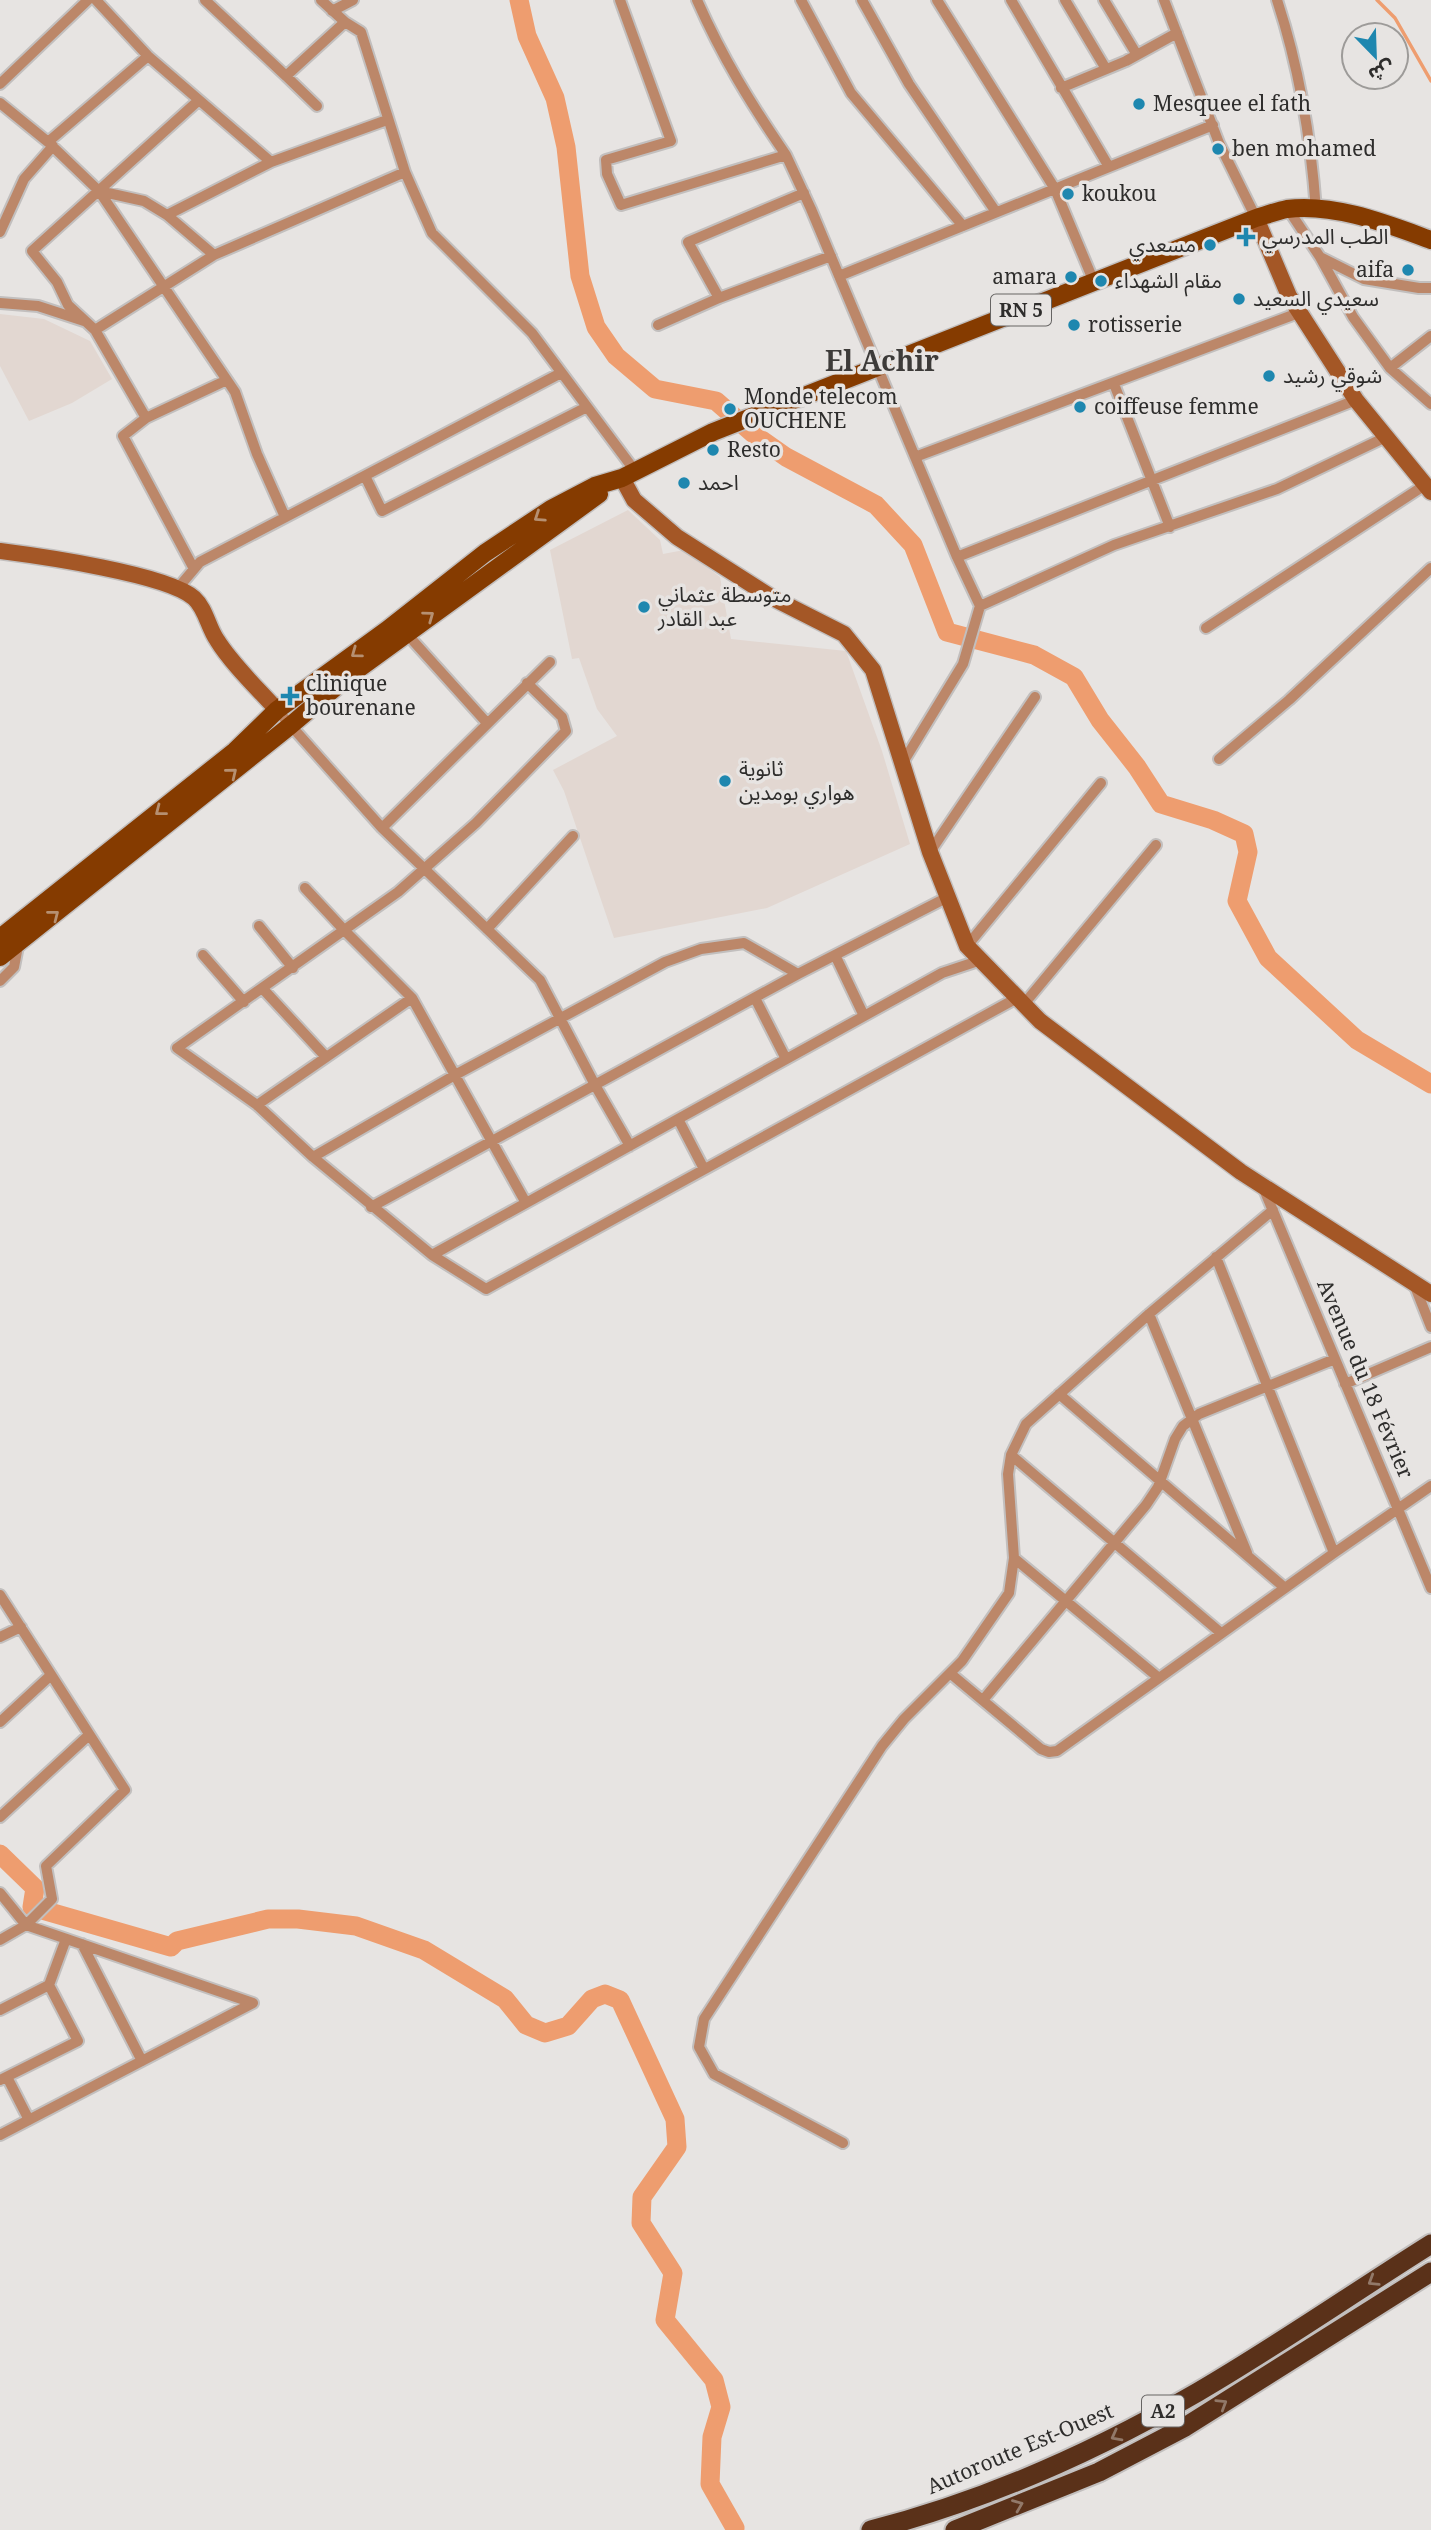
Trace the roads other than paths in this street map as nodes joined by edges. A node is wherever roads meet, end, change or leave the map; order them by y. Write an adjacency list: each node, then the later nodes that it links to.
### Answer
1 (88, 0): 23 (street)
2 (96, 0): 20 (street)
3 (205, 0): 22 (street)
4 (321, 0): 16 (street)
5 (353, 0): 16 (street)
6 (620, 0): 31 (street)
7 (697, 0): 31 (street)
8 (802, 0): 43 (street)
9 (862, 0): 40 (street)
10 (937, 0): 35 (street)
11 (1011, 0): 24 (street)
12 (1065, 0): 21 (street)
13 (1104, 0): 19 (street)
14 (1164, 0): 18 (street)
15 (1278, 0): 39 (street)
16 (332, 10): 17 (street)
17 (345, 22): 22 (street); 28 (street)
18 (1177, 33): 19 (street); 29 (street)
19 (1137, 55): 21 (street)
20 (148, 56): 25 (street); 30 (street)
21 (1107, 69): 24 (street)
22 (286, 76): 27 (street)
23 (0, 84)
24 (1061, 88): 33 (street)
25 (199, 100): 32 (street); 36 (street)
26 (0, 103): 30 (street)
27 (317, 106)
28 (387, 120): 32 (street); 34 (street)
29 (1213, 125): 33 (street); 42 (street)
30 (51, 144): 36 (street); 44 (street)
31 (786, 155): 37 (street)
32 (271, 162): 41 (street)
33 (1109, 167): 35 (street)
34 (405, 172): 46 (street); 62 (street)
35 (1055, 188): 40 (street); 50 (street)
36 (99, 191): 41 (street); 51 (street); 56 (street)
37 (804, 192): 47 (street); 53 (street)
38 (1288, 209): 39 (main road, RN 5); 42 (main road, RN 5); 48 (street)
39 (1315, 210): 45 (main road, RN 5)
40 (996, 212): 43 (street)
41 (167, 215): 46 (street)
42 (1256, 218): 50 (main road, RN 5); 55 (street)
43 (963, 226): 49 (street)
44 (0, 232)
45 (1431, 240)
46 (214, 255): 51 (street)
47 (831, 256): 49 (street); 53 (street)
48 (1320, 257): 52 (street); 61 (street)
49 (839, 276): 60 (street)
50 (1094, 282): 60 (main road, RN 5)
51 (164, 286): 58 (street); 63 (street)
52 (1431, 288)
53 (719, 298): 57 (street)
54 (0, 303): 56 (street)
55 (1301, 312): 64 (street); 65 (street)
56 (86, 321): 58 (street)
57 (658, 325)
58 (95, 330): 68 (street)
59 (1431, 336): 61 (street)
60 (877, 367): 70 (street); 71 (main road, RN 5)
61 (1390, 368): 66 (street)
62 (561, 373): 67 (street); 72 (street)
63 (227, 380): 68 (street); 75 (street)
64 (1114, 384): 70 (street); 73 (street)
65 (1356, 400): 69 (street); 73 (street)
66 (1430, 402)
67 (587, 407): 71 (street); 72 (street)
68 (146, 418): 80 (street)
69 (1388, 436): 74 (street); 76 (street)
70 (915, 457): 78 (street)
71 (629, 474): 84 (main road, RN 5, one-way to 71); 88 (main road, RN 5, one-way to 88); 92 (street)
72 (365, 476): 75 (street)
73 (1154, 481): 76 (street); 78 (street)
74 (1428, 488): 83 (street)
75 (285, 517): 80 (street)
76 (1170, 527): 82 (street)
77 (0, 551): 81 (street)
78 (957, 557): 82 (street)
79 (1431, 568): 91 (street)
80 (194, 569): 81 (street)
81 (178, 588): 88 (street)
82 (980, 606): 92 (street)
83 (1206, 628)
84 (406, 633): 89 (street); 90 (main road, RN 5)
85 (550, 662): 86 (street)
86 (527, 683): 89 (street); 98 (street)
87 (1035, 697): 97 (street)
88 (277, 710): 90 (street); 104 (main road, RN 5, one-way to 104)
89 (486, 723): 94 (street)
90 (291, 725): 94 (street); 105 (main road, RN 5, one-way to 90)
91 (1219, 759)
92 (902, 764): 97 (street)
93 (1101, 783): 106 (street)
94 (382, 828): 98 (street)
95 (573, 836): 102 (street)
96 (1156, 845): 117 (street)
97 (930, 852): 100 (street)
98 (424, 868): 102 (street); 103 (street)
99 (305, 888): 103 (street)
100 (948, 897): 106 (street); 108 (street)
101 (260, 926): 111 (street)
102 (487, 929): 120 (street)
103 (345, 931): 111 (street); 115 (street)
104 (0, 937)
105 (19, 942): 109 (main road, RN 5); 113 (street)
106 (967, 946): 110 (street)
107 (203, 955): 118 (street)
108 (835, 955): 112 (street); 119 (street)
109 (0, 957)
110 (981, 960): 117 (street); 119 (street)
111 (293, 968): 114 (street)
112 (798, 974): 116 (street); 120 (street)
113 (0, 981)
114 (263, 989): 118 (street); 121 (street)
115 (412, 998): 121 (street); 123 (street)
116 (755, 998): 122 (street); 124 (street)
117 (1020, 1001): 130 (street); 131 (street)
118 (244, 1002): 125 (street)
119 (864, 1016): 122 (street)
120 (561, 1017): 123 (street); 124 (street)
121 (326, 1057): 125 (street)
122 (786, 1059): 126 (street)
123 (455, 1075): 127 (street); 129 (street)
124 (595, 1085): 127 (street); 128 (street)
125 (257, 1105): 129 (street)
126 (678, 1119): 128 (street); 130 (street)
127 (492, 1141): 132 (street); 133 (street)
128 (630, 1146): 132 (street)
129 (313, 1157): 133 (street)
130 (704, 1170): 135 (street)
131 (1262, 1186): 134 (street, Avenue du 18 Février); 137 (street)
132 (526, 1203): 135 (street)
133 (372, 1207): 135 (street)
134 (1273, 1210): 136 (street); 142 (street, Avenue du 18 Février)
135 (432, 1255)
136 (1216, 1257): 139 (street); 144 (street)
137 (1413, 1283): 138 (street); 140 (street)
138 (1431, 1294)
139 (1149, 1314): 145 (street); 146 (street)
140 (1431, 1327)
141 (1431, 1347): 143 (street)
142 (1335, 1359): 143 (street, Avenue du 18 Février); 144 (street)
143 (1345, 1384): 150 (street, Avenue du 18 Février)
144 (1268, 1386): 146 (street); 152 (street)
145 (1059, 1394): 147 (street); 148 (street)
146 (1192, 1418): 148 (street); 153 (street)
147 (1011, 1455): 151 (street); 154 (street)
148 (1160, 1481): 151 (street); 153 (street)
149 (1431, 1486): 150 (street)
150 (1398, 1508): 152 (street); 156 (street, Avenue du 18 Février)
151 (1115, 1543): 158 (street); 160 (street)
152 (1334, 1553): 155 (street)
153 (1248, 1556): 155 (street)
154 (1014, 1558): 158 (street); 162 (street)
155 (1285, 1588): 160 (street)
156 (1431, 1588)
157 (0, 1595): 159 (street)
158 (1066, 1601): 164 (street); 165 (street)
159 (21, 1628): 161 (street); 163 (street)
160 (1221, 1633): 164 (street)
161 (0, 1637)
162 (951, 1674): 165 (street); 180 (street)
163 (51, 1675): 166 (street); 167 (street)
164 (1159, 1678): 165 (street)
165 (983, 1700)
166 (0, 1722)
167 (89, 1735): 168 (street); 170 (street)
168 (0, 1817)
169 (0, 1893): 170 (street)
170 (26, 1925): 171 (street); 172 (street)
171 (66, 1939): 173 (street); 174 (street)
172 (0, 1940)
173 (82, 1944): 176 (street); 176 (street)
174 (50, 1985): 175 (street); 177 (street)
175 (0, 2010)
176 (142, 2061): 178 (street)
177 (4, 2079): 178 (street)
178 (29, 2120): 179 (street)
179 (0, 2135)
180 (843, 2143)
181 (1431, 2244): 183 (highway, Autoroute Est-Ouest / A2, one-way to 183)
182 (1431, 2272): 184 (highway, A2, one-way to 182)
183 (871, 2530)
184 (955, 2530)

